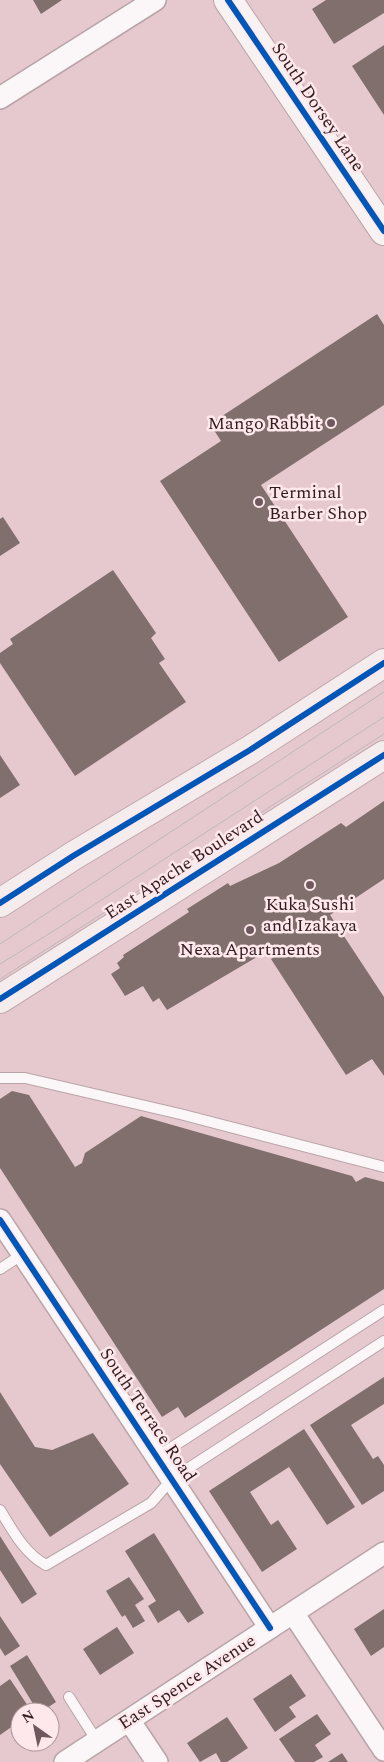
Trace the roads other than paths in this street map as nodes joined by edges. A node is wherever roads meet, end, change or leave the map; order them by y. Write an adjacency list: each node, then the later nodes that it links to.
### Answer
1 (155, 0): 3 (street)
2 (228, 0): 4 (street, South Dorsey Lane)
3 (0, 97)
4 (384, 231)
5 (384, 663): 7 (main road)
6 (384, 755): 8 (main road, East Apache Boulevard)
7 (0, 903)
8 (0, 999)
9 (0, 1078): 10 (lane)
10 (384, 1167)
11 (0, 1220): 12 (street, South Terrace Road)
12 (23, 1254): 13 (lane); 16 (street, South Terrace Road)
13 (0, 1269)
14 (384, 1310): 16 (lane)
15 (384, 1341): 17 (lane)
16 (157, 1458): 17 (street, South Terrace Road)
17 (172, 1479): 18 (lane); 21 (street, South Terrace Road)
18 (0, 1510)
19 (384, 1553): 20 (street, East Spence Avenue)
20 (293, 1613): 21 (street, East Spence Avenue); 25 (street)
21 (270, 1628): 23 (street, East Spence Avenue)
22 (69, 1697): 24 (lane)
23 (129, 1720): 24 (street, East Spence Avenue); 27 (street)
24 (97, 1741): 26 (street, East Spence Avenue)
25 (384, 1750)
26 (65, 1762)
27 (157, 1762)

